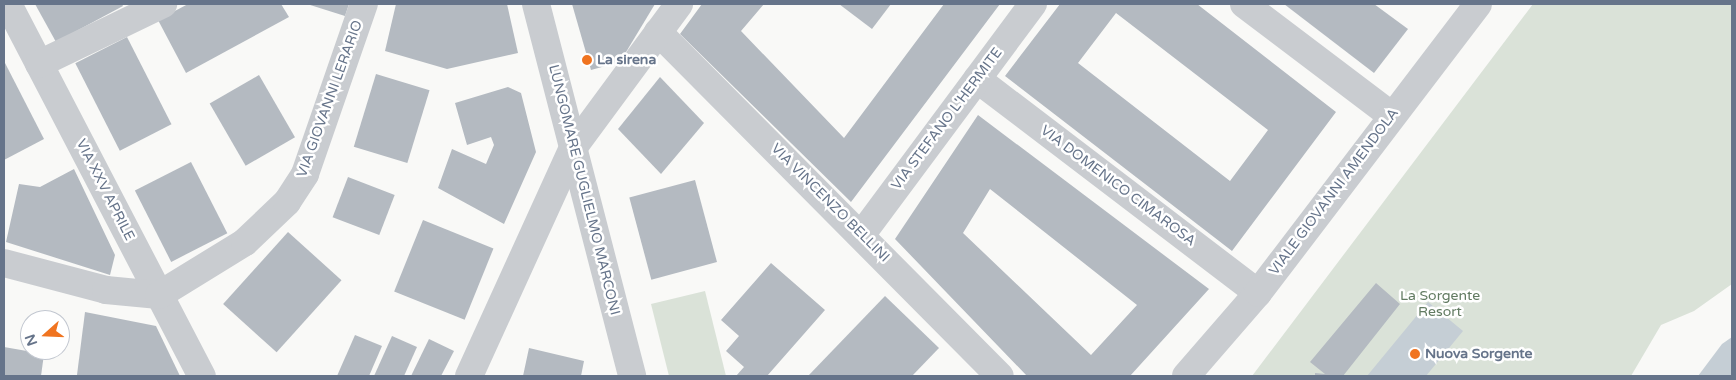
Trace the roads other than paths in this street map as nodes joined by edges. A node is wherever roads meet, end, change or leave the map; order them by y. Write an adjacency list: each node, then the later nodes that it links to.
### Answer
1 (8, 4): 10 (street, VIA XXV APRILE)
2 (163, 4): 10 (street)
3 (364, 4): 19 (street, VIA GIOVANNI LERARIO)
4 (536, 4): 13 (street, LUNGOMARE GUGLIELMO MARCONI)
5 (679, 4): 9 (street)
6 (1033, 4): 11 (street, VIA STEFANO L'HERMITE)
7 (1244, 4): 12 (street)
8 (1478, 4): 12 (street, VIALE GIOVANNI AMENDOLA)
9 (658, 32): 13 (street); 16 (street, VIA VINCENZO BELLINI)
10 (39, 64): 19 (street, VIA XXV APRILE)
11 (977, 80): 16 (street, VIA STEFANO L'HERMITE); 18 (street, VIA DOMENICO CIMAROSA)
12 (1392, 115): 18 (street, VIALE GIOVANNI AMENDOLA)
13 (573, 148): 14 (street, LUNGOMARE GUGLIELMO MARCONI); 15 (street)
14 (586, 200): 15 (street); 22 (street, LUNGOMARE GUGLIELMO MARCONI)
15 (534, 228): 21 (street)
16 (862, 234): 23 (street, VIA VINCENZO BELLINI)
17 (4, 263): 19 (street)
18 (1258, 293): 24 (street, VIALE GIOVANNI AMENDOLA)
19 (159, 294): 20 (street, VIA XXV APRILE)
20 (202, 376)
21 (469, 376)
22 (632, 376)
23 (1000, 376)
24 (1186, 376)

